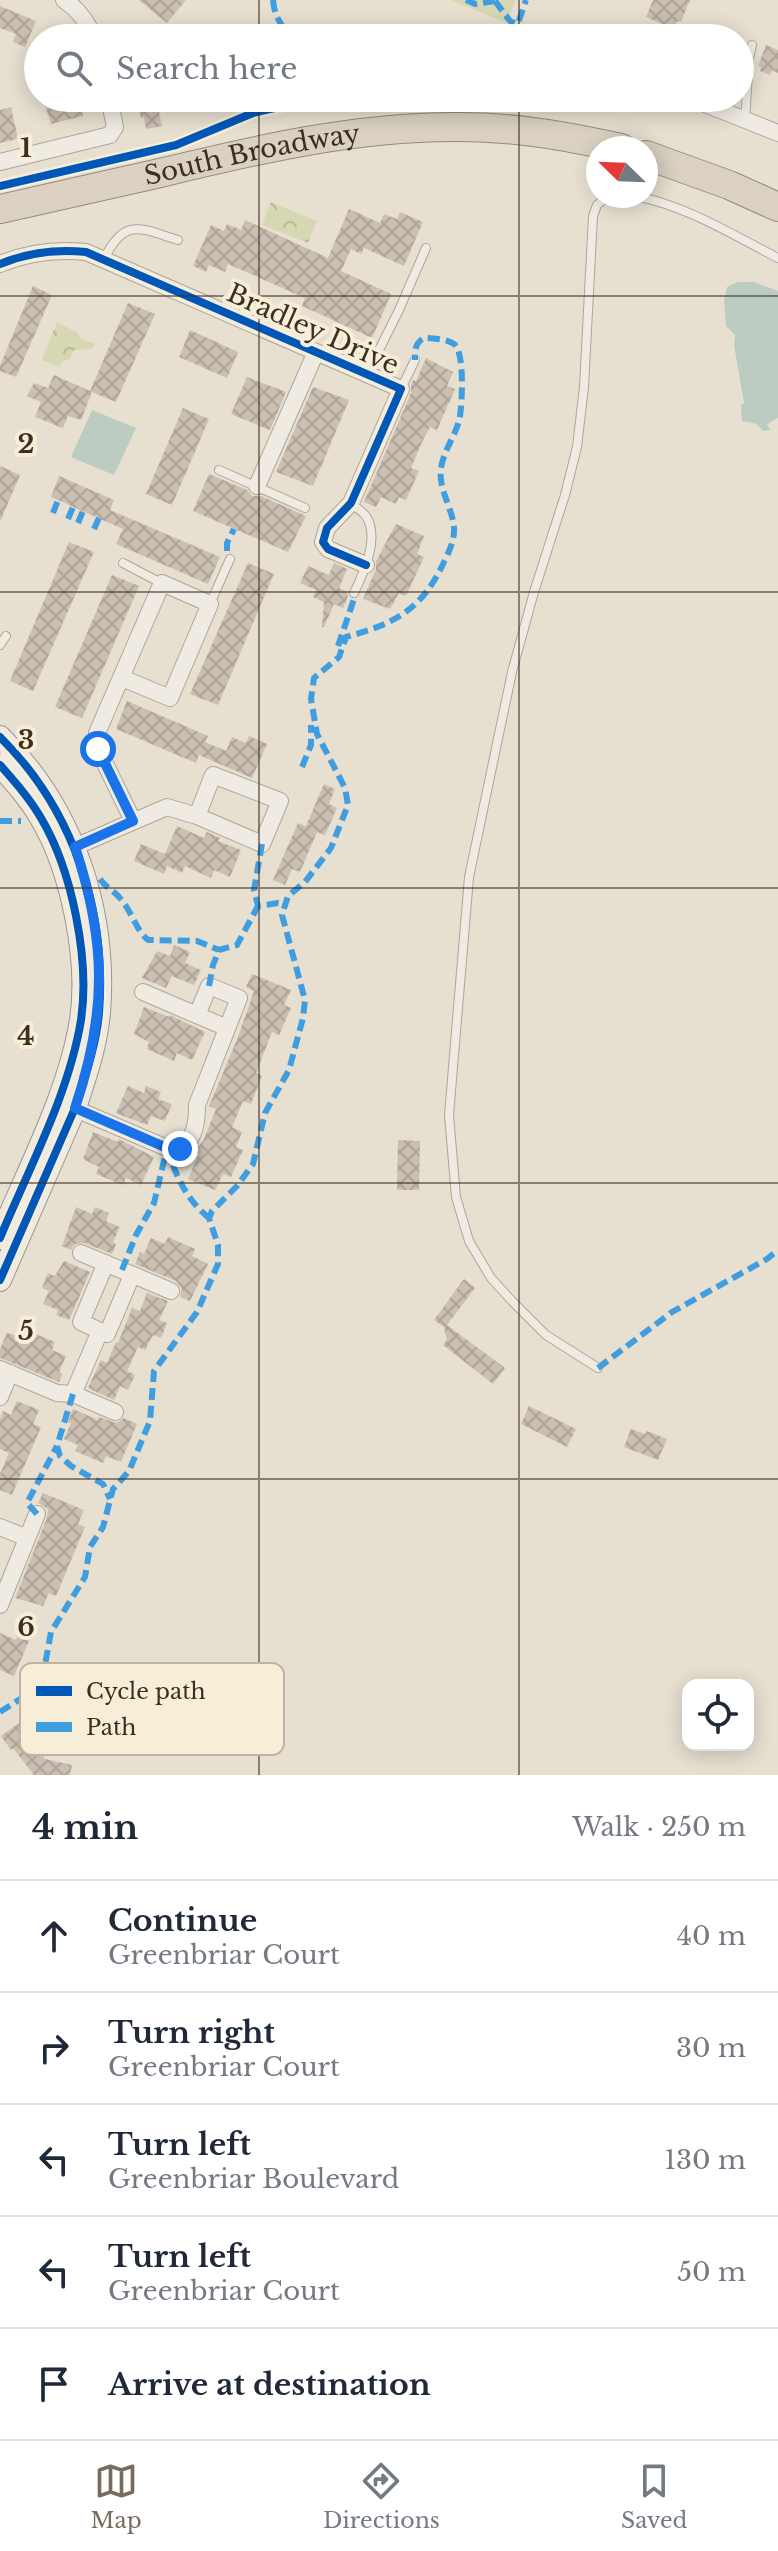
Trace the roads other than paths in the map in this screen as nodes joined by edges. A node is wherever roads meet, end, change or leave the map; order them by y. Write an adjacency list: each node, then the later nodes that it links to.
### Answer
1 (64, 0): 2 (street)
2 (87, 24)
3 (112, 112): 10 (street)
4 (723, 112): 6 (street)
5 (746, 112): 6 (lane)
6 (745, 121): 7 (street)
7 (778, 133)
8 (586, 141): 14 (highway, South Broadway)
9 (658, 159): 12 (highway)
10 (0, 162)
11 (658, 200): 17 (lane)
12 (778, 207)
13 (596, 208): 53 (lane)
14 (0, 209)
15 (178, 240): 18 (lane)
16 (426, 248): 22 (lane)
17 (778, 258)
18 (104, 259): 19 (street, Bradley Drive); 20 (street, Bradley Drive)
19 (0, 264)
20 (316, 352): 22 (street, Bradley Drive); 25 (street, Bradley Drive)
21 (415, 360): 23 (lane)
22 (367, 374): 23 (street, Bradley Drive)
23 (401, 389): 26 (street, Bradley Drive)
24 (219, 470): 25 (lane)
25 (257, 486): 27 (lane)
26 (351, 503): 30 (lane); 30 (street, Bradley Drive)
27 (305, 508)
28 (230, 559): 33 (lane)
29 (123, 563): 31 (lane)
30 (366, 565): 32 (lane)
31 (162, 583): 33 (street); 36 (street)
32 (354, 593)
33 (210, 604): 36 (street)
34 (6, 636): 35 (lane)
35 (0, 645)
36 (122, 678): 40 (street)
37 (0, 737): 41 (street)
38 (0, 765): 41 (street)
39 (197, 816): 39 (street); 40 (street)
40 (133, 821): 41 (street)
41 (66, 850): 45 (street)
42 (143, 992): 43 (street)
43 (197, 1015): 44 (street); 44 (street)
44 (227, 1028): 45 (street)
45 (66, 1105): 46 (street); 50 (street)
46 (0, 1238)
47 (81, 1253): 48 (street)
48 (106, 1263): 49 (street); 52 (street)
49 (132, 1275): 51 (street); 52 (street)
50 (0, 1280)
51 (171, 1291)
52 (100, 1331): 55 (street)
53 (598, 1368)
54 (5, 1371): 55 (street); 56 (street)
55 (73, 1394): 57 (street)
56 (0, 1397)
57 (115, 1412)
58 (37, 1514): 60 (street)
59 (0, 1527): 60 (street)
60 (27, 1538): 61 (street)
61 (0, 1605)

